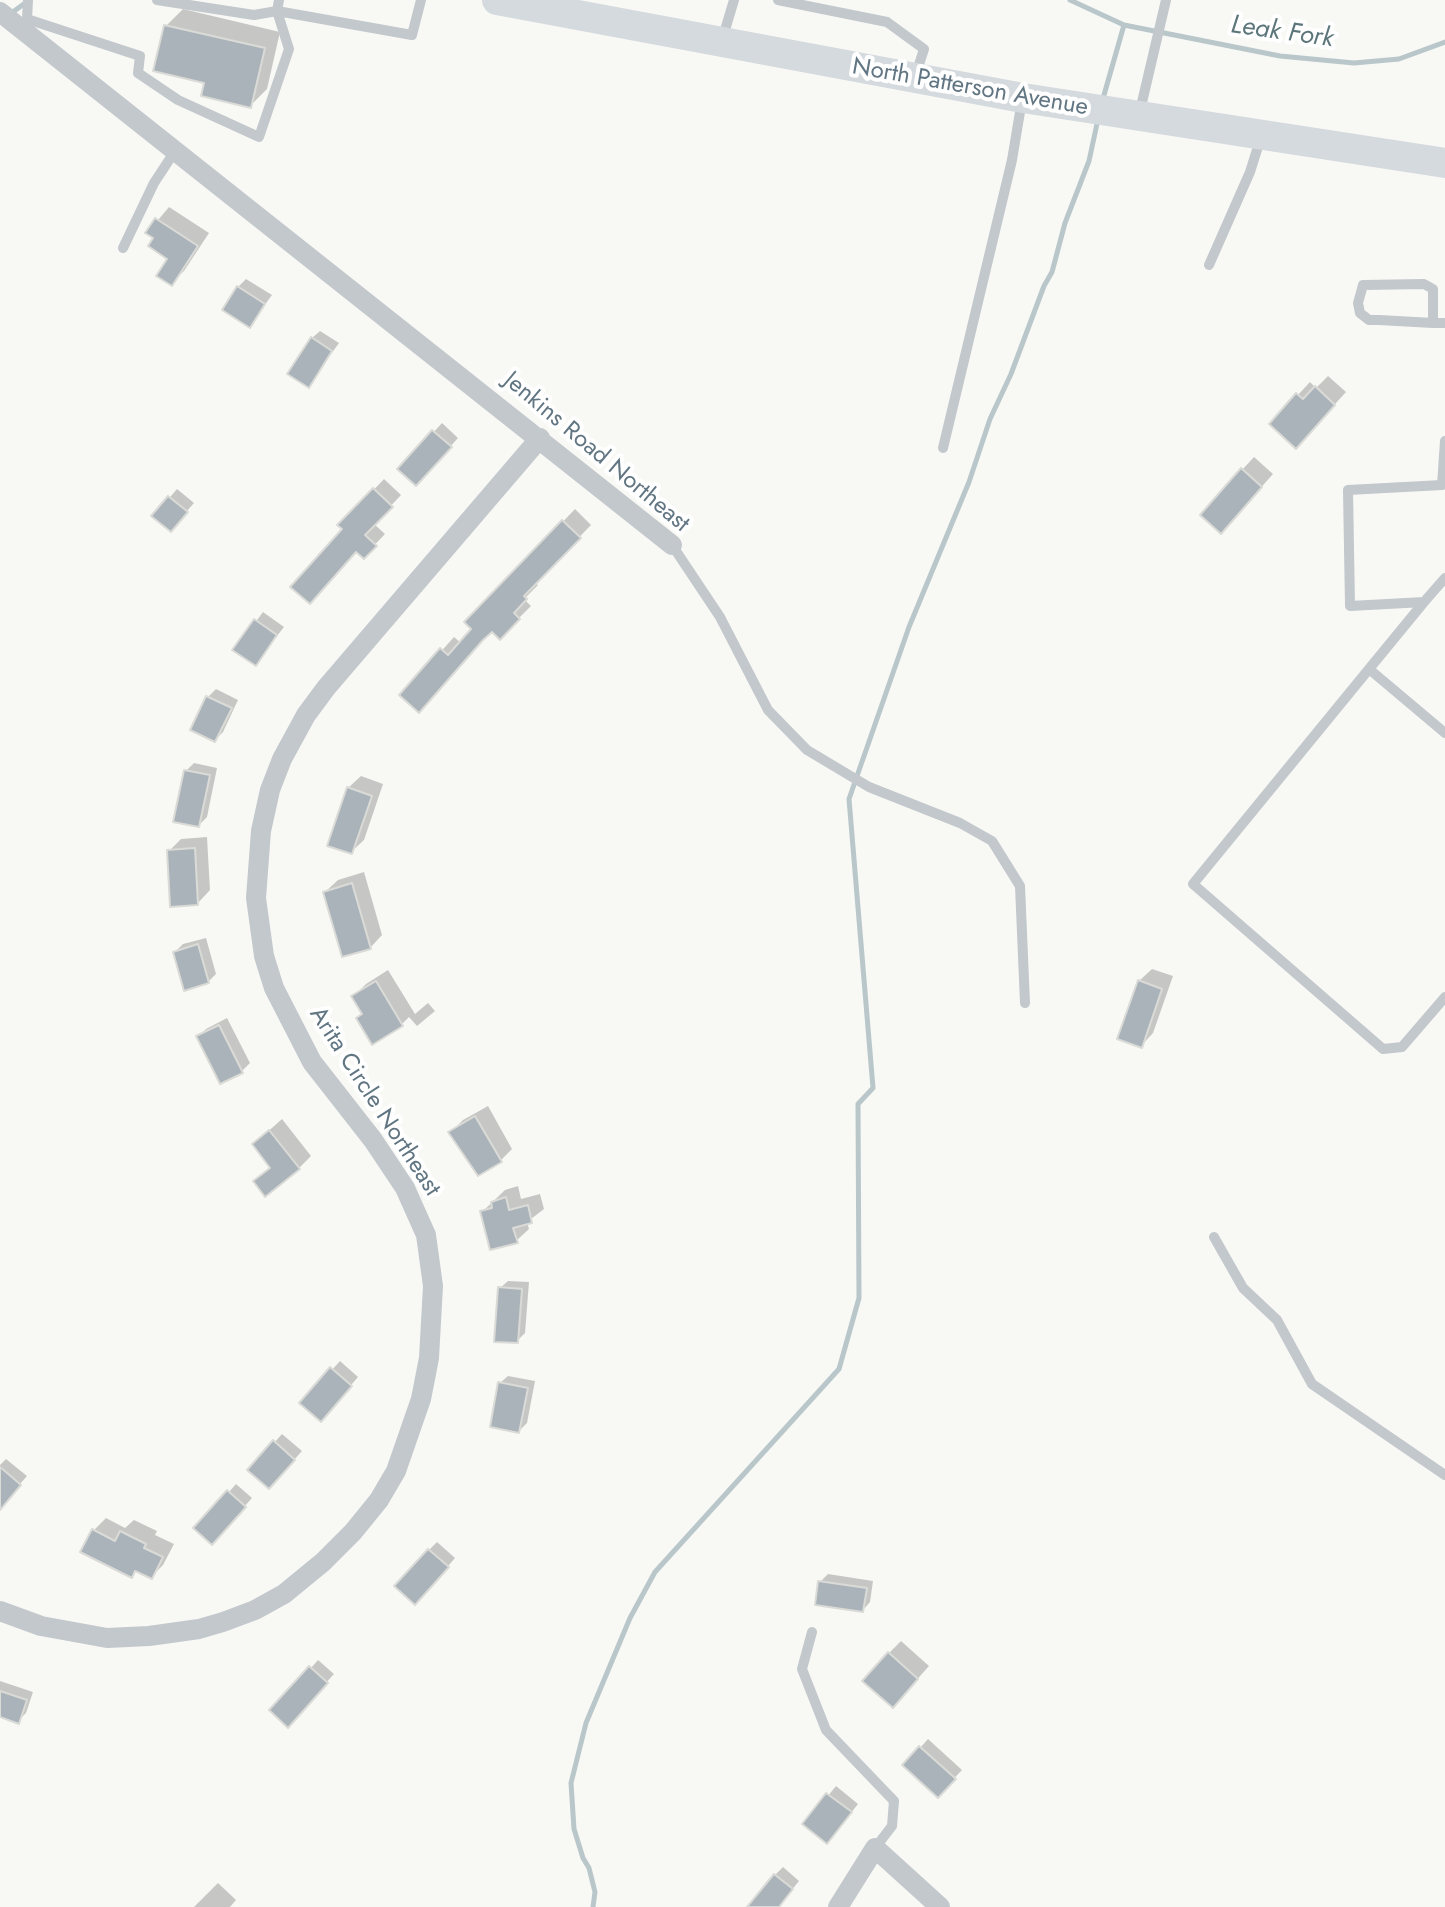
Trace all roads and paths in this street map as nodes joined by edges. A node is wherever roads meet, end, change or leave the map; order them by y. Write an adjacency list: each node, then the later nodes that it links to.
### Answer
1 (28, 0): 11 (lane)
2 (157, 0): 9 (lane)
3 (421, 0): 9 (lane)
4 (497, 0): 8 (main road, North Patterson Avenue)
5 (734, 0): 12 (lane)
6 (778, 0): 13 (lane)
7 (1166, 0): 15 (lane)
8 (534, 3): 12 (main road, North Patterson Avenue)
9 (278, 6): 11 (lane)
10 (0, 12): 11 (street, Jenkins Road Northeast)
11 (24, 24): 17 (street, Jenkins Road Northeast)
12 (722, 42): 13 (main road, North Patterson Avenue)
13 (914, 79): 14 (main road, North Patterson Avenue)
14 (1023, 98): 15 (main road, North Patterson Avenue); 25 (lane)
15 (1138, 116): 16 (main road, North Patterson Avenue)
16 (1261, 135): 18 (main road, North Patterson Avenue); 20 (lane)
17 (175, 151): 19 (lane); 23 (street, Jenkins Road Northeast)
18 (1445, 163)
19 (123, 248)
20 (1209, 265)
21 (1433, 323): 21 (lane); 22 (lane)
22 (1445, 323)
23 (540, 438): 26 (street, Jenkins Road Northeast); 35 (street, Arita Circle Northeast)
24 (1445, 441): 28 (lane)
25 (943, 448)
26 (672, 545): 32 (lane, Jenkins Road Northeast)
27 (1445, 578): 28 (lane)
28 (1424, 602): 29 (lane)
29 (1369, 669): 30 (lane); 31 (lane)
30 (1445, 733)
31 (1445, 997)
32 (1025, 1003)
33 (1214, 1237): 34 (lane)
34 (1445, 1475)
35 (0, 1611)
36 (812, 1632): 37 (lane)
37 (875, 1848): 38 (street); 39 (street)
38 (838, 1907)
39 (940, 1907)

